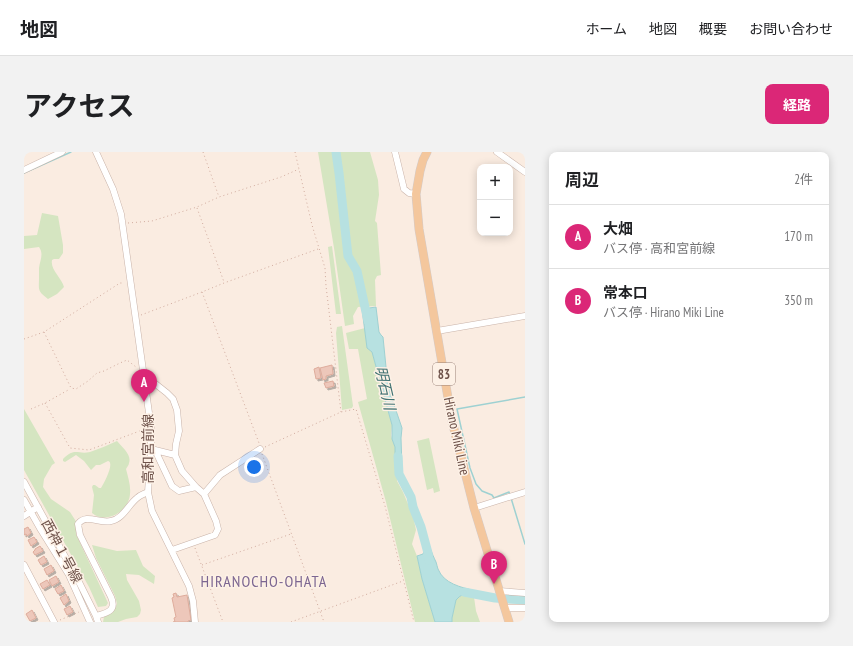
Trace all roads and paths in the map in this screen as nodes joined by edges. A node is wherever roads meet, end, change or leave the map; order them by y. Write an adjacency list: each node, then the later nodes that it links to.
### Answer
1 (62, 152): 9 (street)
2 (96, 152): 14 (street, 高和宮前線)
3 (203, 152): 12 (path)
4 (295, 152): 8 (path)
5 (395, 152): 11 (street)
6 (427, 152): 11 (main road, Hirano Miki Line / 83)
7 (500, 153): 10 (street)
8 (299, 168): 12 (path); 15 (path)
9 (24, 170)
10 (525, 172)
11 (416, 194): 21 (main road, Hirano Miki Line / 83)
12 (219, 197): 13 (path)
13 (197, 207): 14 (path); 17 (path)
14 (122, 223): 16 (street, 高和宮前線)
15 (318, 249): 17 (path); 29 (path)
16 (130, 281): 20 (street, 高和宮前線); 22 (path)
17 (224, 282): 18 (path)
18 (202, 292): 20 (path); 31 (path)
19 (525, 316): 21 (street)
20 (135, 318): 24 (street, 高和宮前線)
21 (437, 331): 41 (main road, Hirano Miki Line / 83)
22 (44, 332): 23 (path); 26 (path)
23 (24, 339)
24 (143, 367): 25 (street, 高和宮前線); 26 (path)
25 (144, 378): 30 (street, 高和宮前線); 33 (street)
26 (71, 388): 27 (path)
27 (44, 403): 28 (path); 30 (path)
28 (31, 409)
29 (341, 412): 31 (path); 49 (path)
30 (151, 427): 32 (street, 高和宮前線)
31 (260, 449): 38 (street); 44 (path)
32 (153, 450): 33 (street); 35 (street); 36 (street, 高和宮前線)
33 (175, 456): 35 (street)
34 (24, 482): 40 (street, 西神１号線)
35 (196, 487): 38 (street)
36 (148, 492): 46 (street, 高和宮前線); 56 (street)
37 (525, 492): 41 (street)
38 (204, 494): 45 (street)
39 (24, 500): 42 (street, 西神１号線)
40 (38, 507): 42 (street); 56 (street, 西神１号線)
41 (474, 508): 50 (main road, Hirano Miki Line / 83)
42 (31, 512): 43 (street); 54 (street, 西神１号線)
43 (24, 516)
44 (292, 534): 48 (path); 55 (path)
45 (193, 543): 46 (street); 48 (path)
46 (172, 550): 59 (street, 高和宮前線)
47 (24, 565): 57 (street)
48 (202, 565): 60 (path)
49 (403, 581): 55 (path); 63 (path)
50 (500, 592): 51 (street); 52 (main road, Hirano Miki Line / 83)
51 (525, 593)
52 (504, 607): 53 (street); 64 (main road, Hirano Miki Line / 83)
53 (525, 608)
54 (85, 609): 57 (path); 58 (street, 西神１号線)
55 (320, 611): 61 (path); 62 (path)
56 (97, 619)
57 (55, 622)
58 (90, 622)
59 (195, 622)
60 (223, 622)
61 (291, 622)
62 (324, 622)
63 (414, 622)
64 (509, 622)

